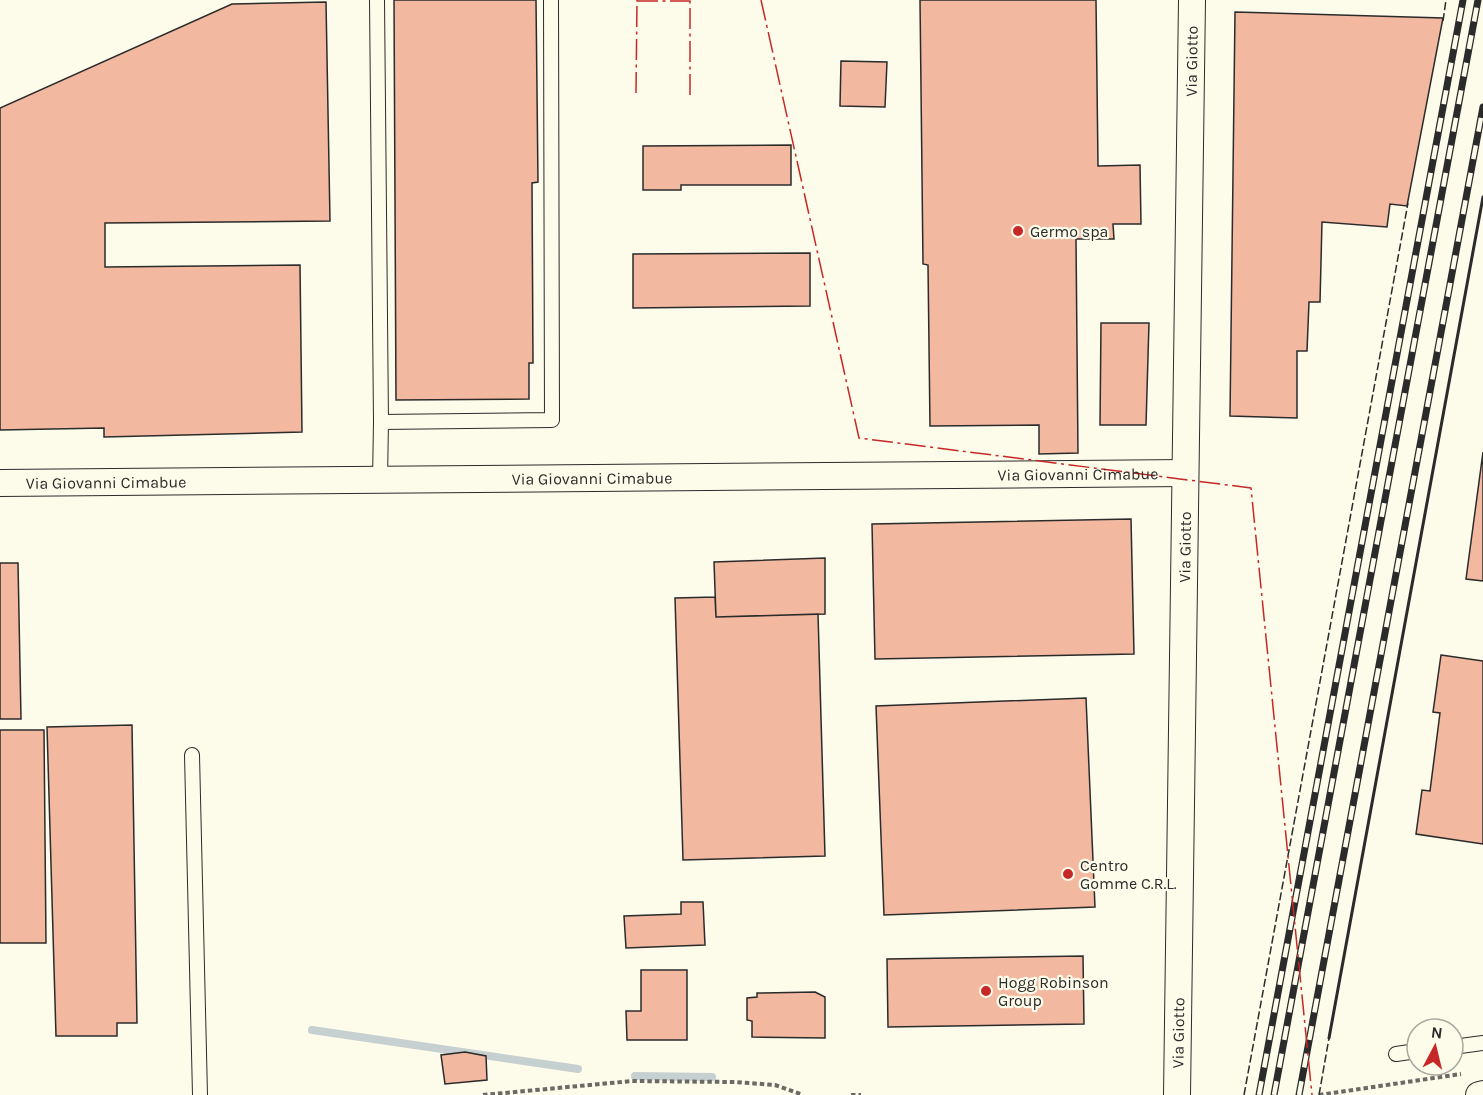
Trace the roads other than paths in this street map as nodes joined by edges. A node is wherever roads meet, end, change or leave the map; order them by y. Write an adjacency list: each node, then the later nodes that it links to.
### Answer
1 (377, 0): 4 (lane)
2 (551, 0): 4 (lane)
3 (1192, 0): 5 (street, Via Giotto)
4 (381, 422): 6 (lane)
5 (1185, 473): 6 (street, Via Giovanni Cimabue); 14 (street, Via Giotto)
6 (380, 480): 7 (street, Via Giovanni Cimabue)
7 (0, 483)
8 (192, 754): 13 (lane)
9 (1483, 1043): 10 (lane)
10 (1465, 1045)
11 (1405, 1053): 12 (lane)
12 (1396, 1054)
13 (200, 1095)
14 (1177, 1095)

